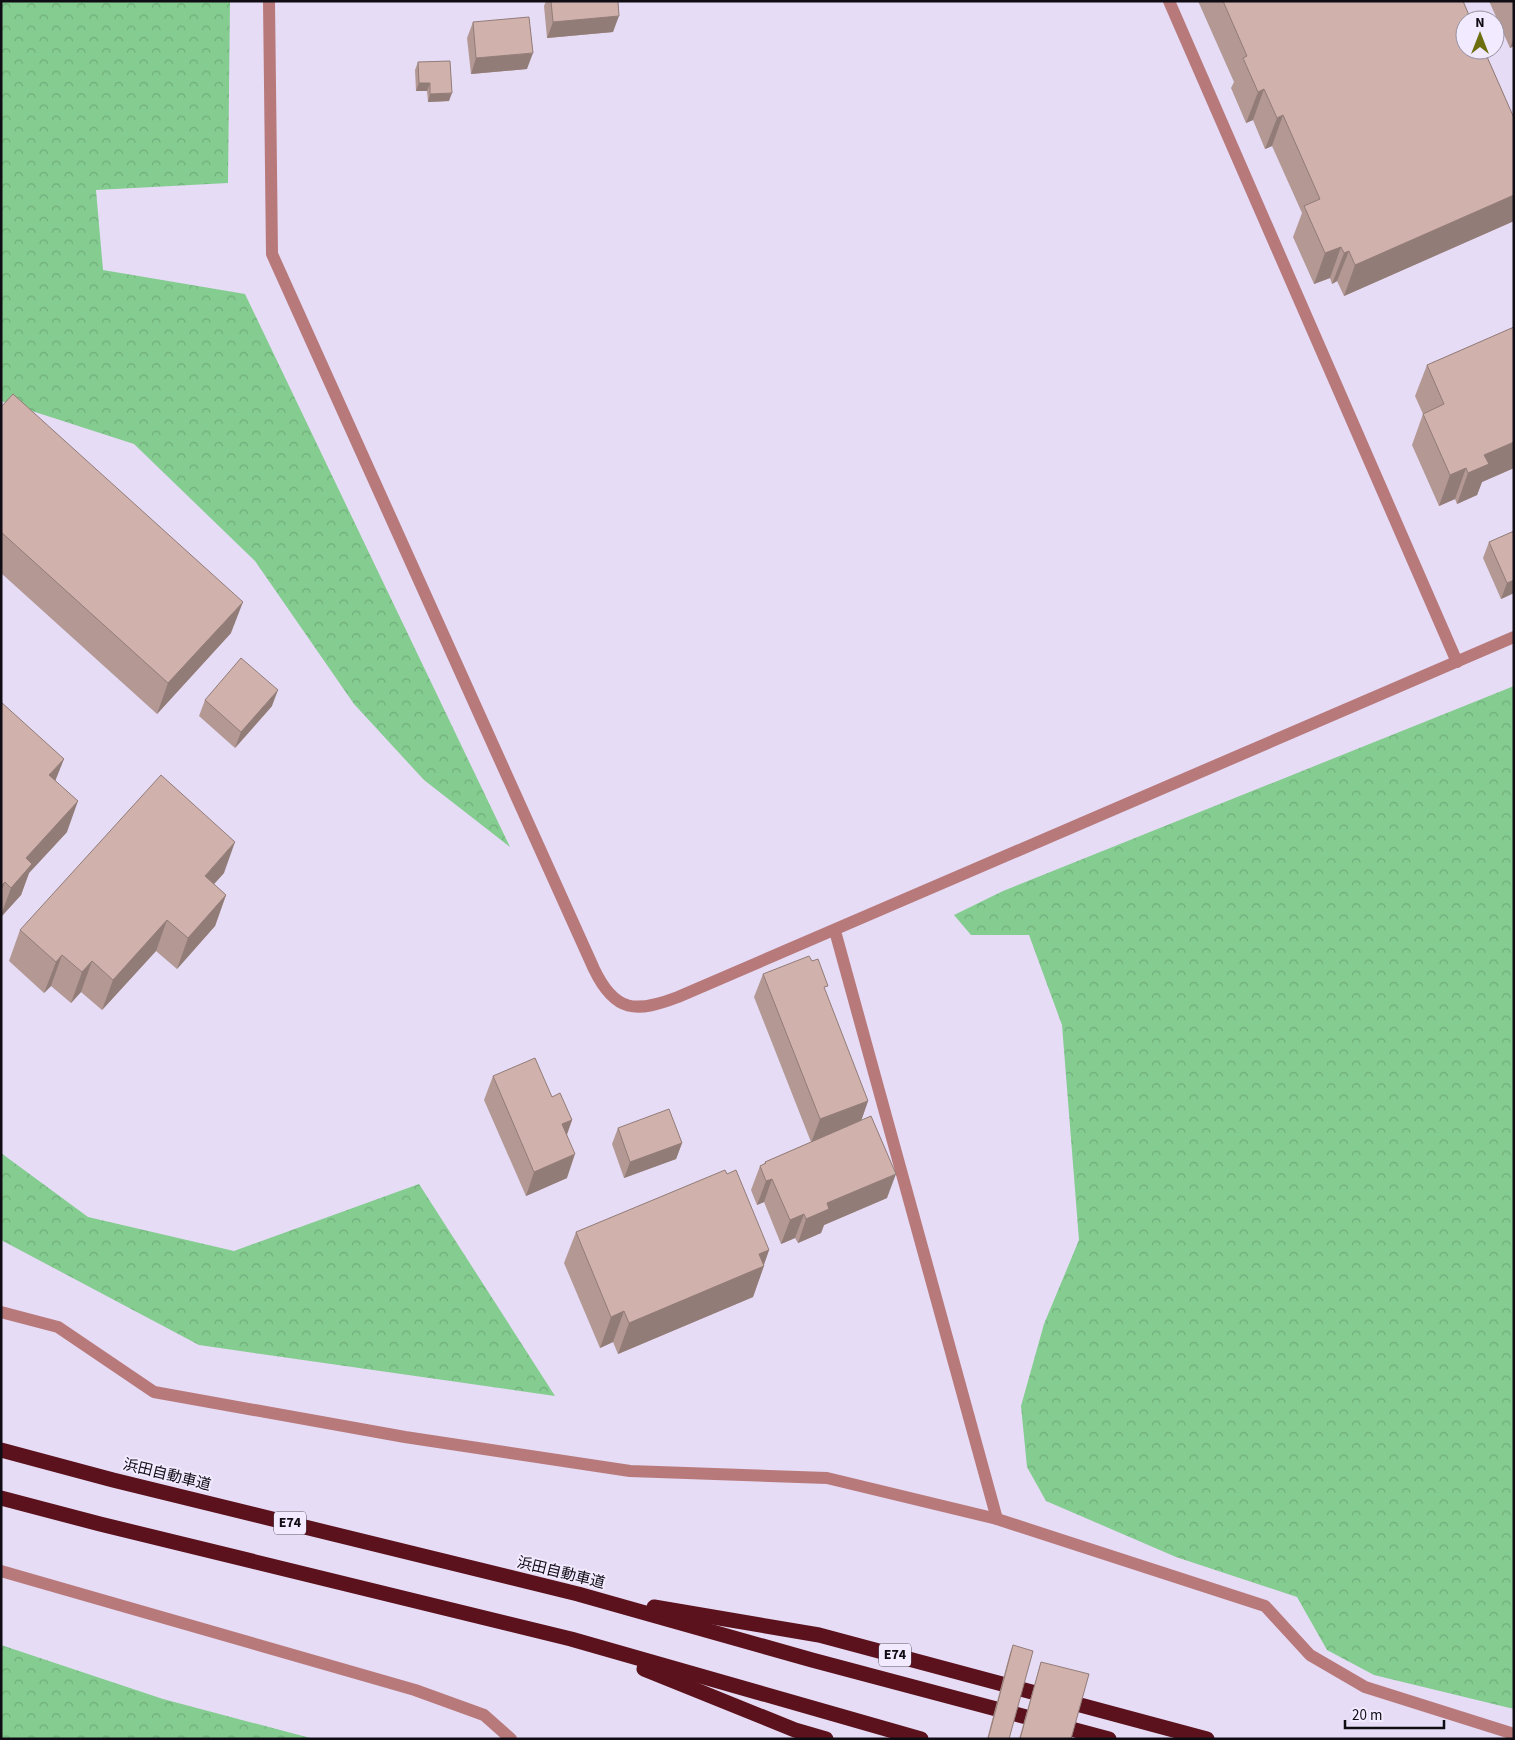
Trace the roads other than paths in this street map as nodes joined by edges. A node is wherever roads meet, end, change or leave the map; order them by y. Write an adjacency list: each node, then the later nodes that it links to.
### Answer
1 (269, 1): 5 (street)
2 (1169, 1): 4 (street)
3 (1514, 637): 4 (street)
4 (1457, 662): 5 (street)
5 (835, 931): 9 (street)
6 (1, 1312): 9 (street)
7 (1, 1450): 11 (highway, 浜田自動車道 / E74)
8 (1, 1498): 12 (highway)
9 (997, 1519): 13 (street)
10 (1, 1571): 14 (street)
11 (578, 1594): 17 (highway, 浜田自動車道 / E74); 18 (highway, E74)
12 (571, 1639): 15 (highway); 16 (highway)
13 (1514, 1734)
14 (511, 1739)
15 (826, 1739)
16 (921, 1739)
17 (1109, 1739)
18 (1207, 1739)

